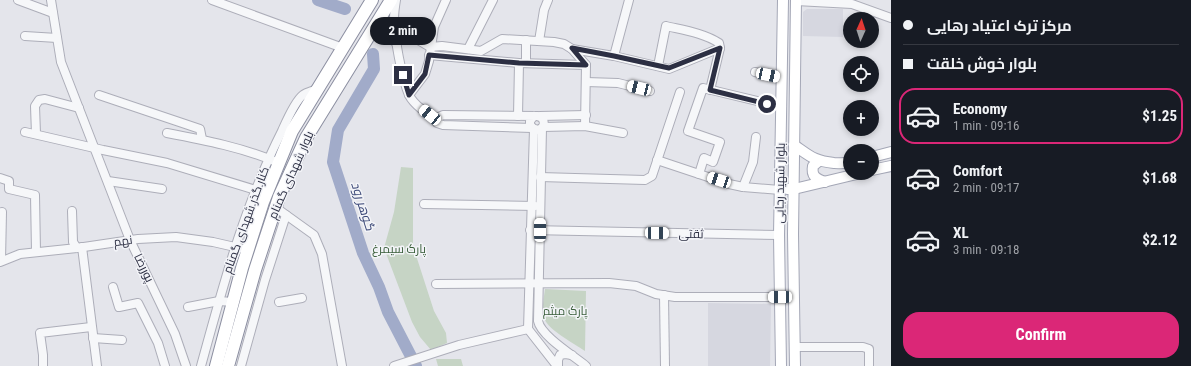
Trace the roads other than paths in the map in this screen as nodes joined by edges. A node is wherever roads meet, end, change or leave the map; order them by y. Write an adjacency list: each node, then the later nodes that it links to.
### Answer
1 (18, 0): 14 (street)
2 (51, 0): 14 (street, پوررضا)
3 (212, 0): 23 (street)
4 (391, 0): 16 (highway, بلوار شهدای گمنام)
5 (396, 0): 22 (street)
6 (446, 0): 27 (street)
7 (493, 0): 26 (street)
8 (548, 0): 21 (street)
9 (629, 0): 29 (street)
10 (783, 0): 35 (main road, بلوار شهید رجایی)
11 (796, 1): 13 (street); 56 (main road, بلوار شهید رجایی)
12 (368, 2): 23 (highway, بلوار شهدای گمنام)
13 (855, 3): 15 (street)
14 (53, 13): 19 (street, پوررضا)
15 (891, 18)
16 (375, 25): 22 (street); 78 (highway, بلوار شهدای گمنام)
17 (25, 36): 19 (street)
18 (413, 37): 27 (street)
19 (57, 38): 43 (street, پوررضا)
20 (526, 40): 21 (street); 28 (street); 31 (street)
21 (539, 41): 24 (street)
22 (397, 44): 41 (street)
23 (342, 48): 60 (highway, بلوار شهدای گمنام)
24 (572, 48): 29 (street); 32 (street)
25 (720, 48): 33 (street); 33 (street); 37 (street)
26 (468, 49): 27 (street); 28 (street)
27 (430, 51): 30 (street); 41 (street)
28 (481, 51): 30 (street)
29 (614, 56): 33 (street)
30 (480, 60): 31 (street)
31 (523, 63): 32 (street); 45 (street)
32 (586, 65): 36 (street)
33 (658, 66)
34 (755, 72): 35 (street)
35 (782, 78): 42 (main road, بلوار شهید رجایی)
36 (586, 82): 38 (street); 44 (street)
37 (706, 89): 42 (street); 66 (street)
38 (650, 91)
39 (680, 92): 61 (street)
40 (99, 95): 55 (street)
41 (409, 95): 47 (street)
42 (782, 107): 76 (main road, بلوار شهید رجایی)
43 (79, 108): 53 (street); 57 (street, پوررضا)
44 (586, 115): 46 (street); 48 (street)
45 (518, 116): 46 (street); 47 (street)
46 (537, 116): 49 (street); 49 (street)
47 (437, 118): 49 (street)
48 (586, 126): 49 (street); 52 (street)
49 (538, 128): 67 (street); 80 (street)
50 (26, 132): 53 (street)
51 (167, 133): 55 (street)
52 (622, 133)
53 (36, 134): 57 (street)
54 (756, 137): 72 (street)
55 (202, 139): 60 (street)
56 (794, 145): 62 (main road); 73 (main road, بلوار شهید رجایی)
57 (95, 147): 70 (street, پوررضا); 75 (street)
58 (891, 152): 59 (main road)
59 (879, 155)
60 (274, 160): 75 (street, کنار گذر شهدای گمنام); 77 (highway, بلوار شهدای گمنام)
61 (657, 160): 66 (street); 67 (street)
62 (819, 161): 63 (main road); 71 (main road)
63 (843, 164)
64 (891, 166): 65 (main road)
65 (879, 169)
66 (699, 174): 72 (street)
67 (540, 176): 81 (street)
68 (0, 178): 92 (street)
69 (843, 178): 71 (main road)
70 (108, 181): 74 (street); 88 (street, پوررضا)
71 (825, 182): 73 (main road)
72 (743, 187): 76 (street)
73 (794, 189): 76 (main road); 110 (main road, بلوار شهید رجایی)
74 (162, 190)
75 (255, 190): 77 (street); 89 (street, کنار گذر شهدای گمنام)
76 (780, 190): 87 (main road, بلوار شهید رجایی)
77 (267, 193): 78 (highway); 91 (highway, بلوار شهدای گمنام)
78 (277, 202): 84 (street); 108 (highway, بلوار شهدای گمنام)
79 (424, 204): 80 (street)
80 (531, 206): 81 (street); 85 (street)
81 (540, 206): 86 (street)
82 (72, 211): 90 (street)
83 (2, 212): 93 (street)
84 (286, 215): 108 (street); 120 (street)
85 (530, 230): 86 (street, ثقتی); 95 (street)
86 (540, 230): 87 (street, ثقتی); 96 (street)
87 (779, 235): 99 (main road, بلوار شهید رجایی)
88 (130, 240): 89 (street, نهم); 90 (street, نهم); 115 (street, پوررضا)
89 (235, 247): 91 (street, نهم); 101 (street, کنار گذر شهدای گمنام)
90 (79, 248): 92 (street, نهم); 105 (street)
91 (248, 250): 102 (highway, بلوار شهدای گمنام)
92 (36, 252): 93 (street, نهم)
93 (0, 262)
94 (436, 284): 95 (street)
95 (529, 284): 96 (street); 106 (street)
96 (538, 284): 98 (street); 111 (street)
97 (113, 288): 114 (street)
98 (664, 295): 99 (street); 124 (street)
99 (780, 297): 125 (main road, بلوار شهید رجایی)
100 (302, 298): 103 (street)
101 (219, 301): 102 (street); 104 (street); 116 (street, کنار گذر شهدای گمنام)
102 (233, 302): 117 (highway, بلوار شهدای گمنام)
103 (279, 302)
104 (188, 307)
105 (92, 328): 107 (street); 112 (street)
106 (528, 329): 121 (street); 122 (street)
107 (93, 338): 109 (street); 113 (street)
108 (242, 339): 118 (highway, بلوار شهدای گمنام); 119 (street)
109 (122, 340)
110 (794, 347): 126 (main road, بلوار شهید رجایی); 127 (street)
111 (572, 355): 122 (street); 123 (street)
112 (43, 366)
113 (98, 366)
114 (165, 366)
115 (186, 366)
116 (201, 366)
117 (216, 366)
118 (228, 366)
119 (240, 366)
120 (342, 366)
121 (397, 366)
122 (558, 366)
123 (586, 366)
124 (665, 366)
125 (782, 366)
126 (795, 366)
127 (869, 366)

